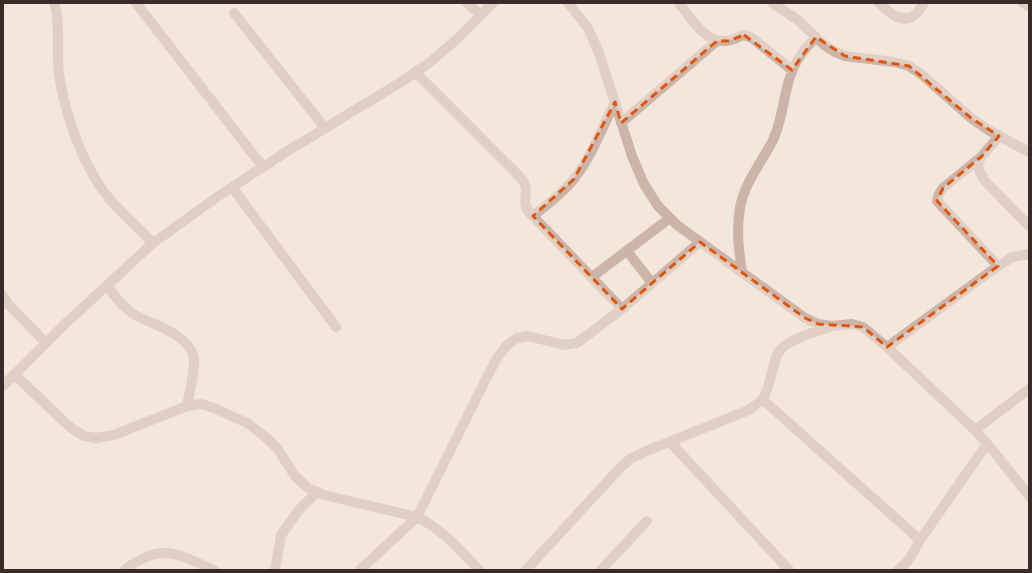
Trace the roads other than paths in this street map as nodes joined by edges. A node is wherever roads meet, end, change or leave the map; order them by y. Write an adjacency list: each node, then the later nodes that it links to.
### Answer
1 (54, 3): 30 (street)
2 (136, 3): 24 (street)
3 (467, 3): 13 (street)
4 (493, 3): 13 (street)
5 (568, 3): 18 (street)
6 (680, 3): 15 (street)
7 (773, 3): 14 (street)
8 (880, 3): 9 (street)
9 (924, 3)
10 (1023, 3): 11 (street)
11 (1029, 6)
12 (234, 13): 20 (street)
13 (481, 15): 17 (street)
14 (816, 37): 16 (street); 21 (street)
15 (717, 41): 16 (street); 19 (street)
16 (792, 70): 34 (street)
17 (415, 72): 20 (street); 26 (street)
18 (615, 102): 19 (street); 26 (street)
19 (621, 123): 27 (street)
20 (326, 128): 24 (street)
21 (999, 136): 22 (street); 23 (street)
22 (1029, 152)
23 (982, 156): 28 (street); 33 (street)
24 (263, 167): 25 (street)
25 (232, 187): 30 (street); 41 (street)
26 (533, 216): 35 (street)
27 (670, 218): 29 (street); 31 (street)
28 (1029, 226)
29 (700, 242): 34 (street); 36 (street)
30 (153, 243): 37 (street)
31 (627, 251): 35 (street); 36 (street)
32 (1029, 254): 33 (street)
33 (998, 266): 43 (street)
34 (742, 272): 40 (street)
35 (592, 277): 39 (street)
36 (652, 284): 39 (street)
37 (107, 286): 42 (street); 48 (street)
38 (3, 296): 42 (street)
39 (622, 309): 54 (street)
40 (831, 326): 43 (street); 47 (street)
41 (336, 327)
42 (46, 343): 44 (street)
43 (887, 347): 49 (street)
44 (14, 374): 45 (street); 48 (street)
45 (3, 386)
46 (1029, 389): 49 (street)
47 (762, 399): 50 (street); 56 (street)
48 (187, 406): 52 (street)
49 (975, 430): 51 (street)
50 (670, 442): 62 (street); 64 (street)
51 (987, 444): 53 (street); 56 (street)
52 (317, 492): 54 (street); 59 (street)
53 (1029, 496)
54 (417, 517): 60 (street); 61 (street)
55 (647, 521): 63 (street)
56 (920, 540): 65 (street)
57 (125, 570): 58 (street)
58 (214, 570)
59 (275, 570)
60 (360, 570)
61 (480, 570)
62 (526, 570)
63 (601, 570)
64 (789, 570)
65 (898, 570)

